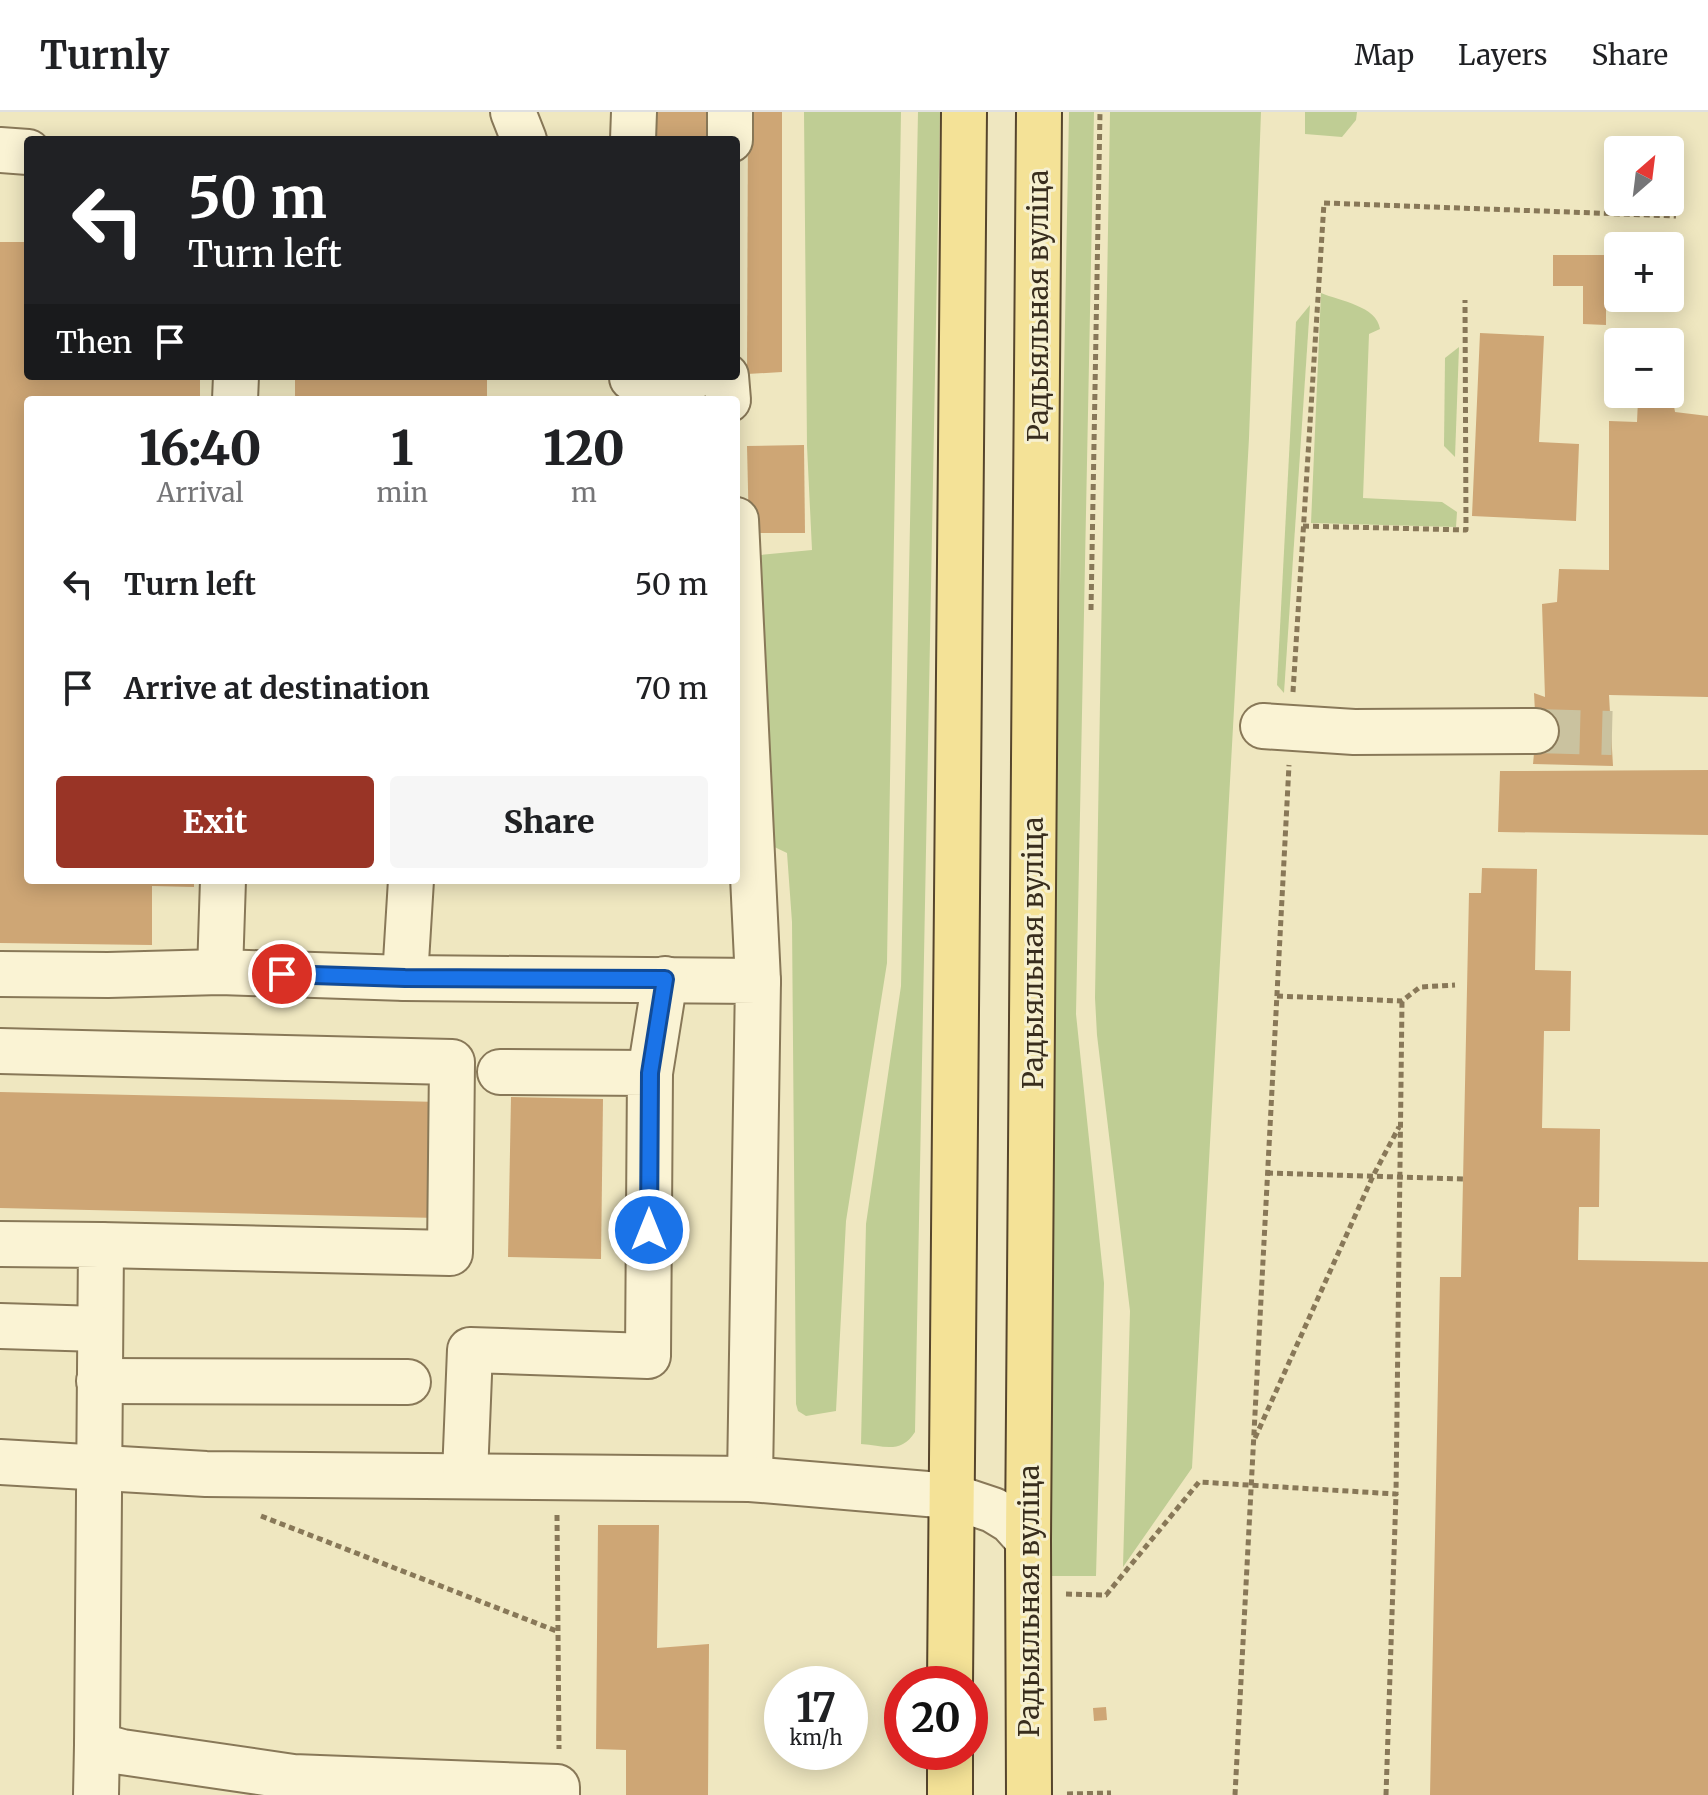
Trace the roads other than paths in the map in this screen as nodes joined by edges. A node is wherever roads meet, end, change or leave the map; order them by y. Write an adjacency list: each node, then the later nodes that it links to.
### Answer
1 (513, 112): 6 (lane)
2 (634, 112): 7 (lane)
3 (730, 112): 8 (lane)
4 (964, 112): 34 (main road)
5 (1039, 112): 35 (main road, Радыяльная вуліца)
6 (522, 136)
7 (633, 136)
8 (730, 136)
9 (0, 150): 10 (lane)
10 (24, 152)
11 (740, 604): 20 (lane)
12 (1277, 726): 13 (lane)
13 (1536, 731)
14 (223, 884): 16 (lane)
15 (411, 884): 18 (lane)
16 (220, 972): 17 (lane); 18 (lane)
17 (0, 974)
18 (405, 978): 19 (lane)
19 (665, 979): 20 (lane); 23 (lane)
20 (758, 981): 33 (lane)
21 (0, 1051): 25 (lane)
22 (500, 1072): 23 (lane)
23 (650, 1073): 32 (lane)
24 (0, 1244): 25 (lane)
25 (101, 1245): 27 (lane)
26 (0, 1326): 27 (lane)
27 (99, 1329): 28 (lane)
28 (99, 1381): 29 (lane); 31 (lane)
29 (408, 1382)
30 (0, 1462): 31 (lane)
31 (100, 1469): 32 (lane); 37 (lane)
32 (465, 1475): 33 (lane)
33 (750, 1479): 34 (lane)
34 (951, 1496): 35 (lane); 36 (main road)
35 (1028, 1540): 39 (main road, Радыяльная вуліца)
36 (950, 1666)
37 (97, 1745): 40 (lane); 41 (lane)
38 (950, 1770): 42 (main road)
39 (1047, 1787)
40 (557, 1791)
41 (96, 1795)
42 (950, 1795)

